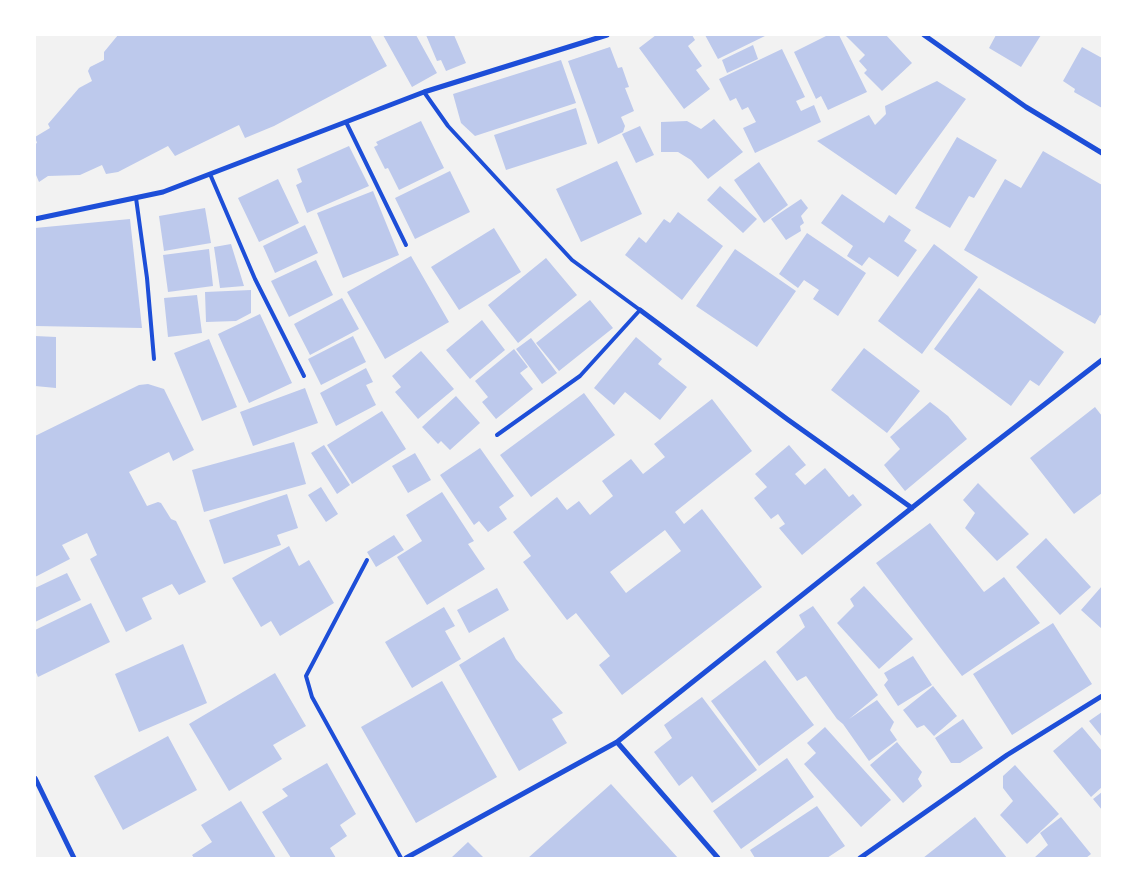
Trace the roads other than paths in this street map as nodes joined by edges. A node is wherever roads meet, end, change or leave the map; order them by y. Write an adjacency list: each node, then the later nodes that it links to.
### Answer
1 (607, 35): 3 (street)
2 (924, 35): 5 (street)
3 (424, 92): 4 (street); 10 (lane)
4 (346, 122): 6 (street); 9 (lane)
5 (1102, 153)
6 (210, 174): 7 (street); 13 (lane)
7 (136, 198): 8 (street); 11 (lane)
8 (35, 219)
9 (406, 245)
10 (640, 310): 14 (lane); 15 (street)
11 (154, 359)
12 (1102, 360): 15 (street)
13 (304, 376)
14 (497, 436)
15 (912, 508): 18 (street)
16 (367, 560): 21 (lane)
17 (1102, 696): 24 (street)
18 (617, 742): 22 (street); 23 (street)
19 (35, 778): 20 (street)
20 (74, 858)
21 (401, 858)
22 (406, 858)
23 (718, 858)
24 (860, 858)

